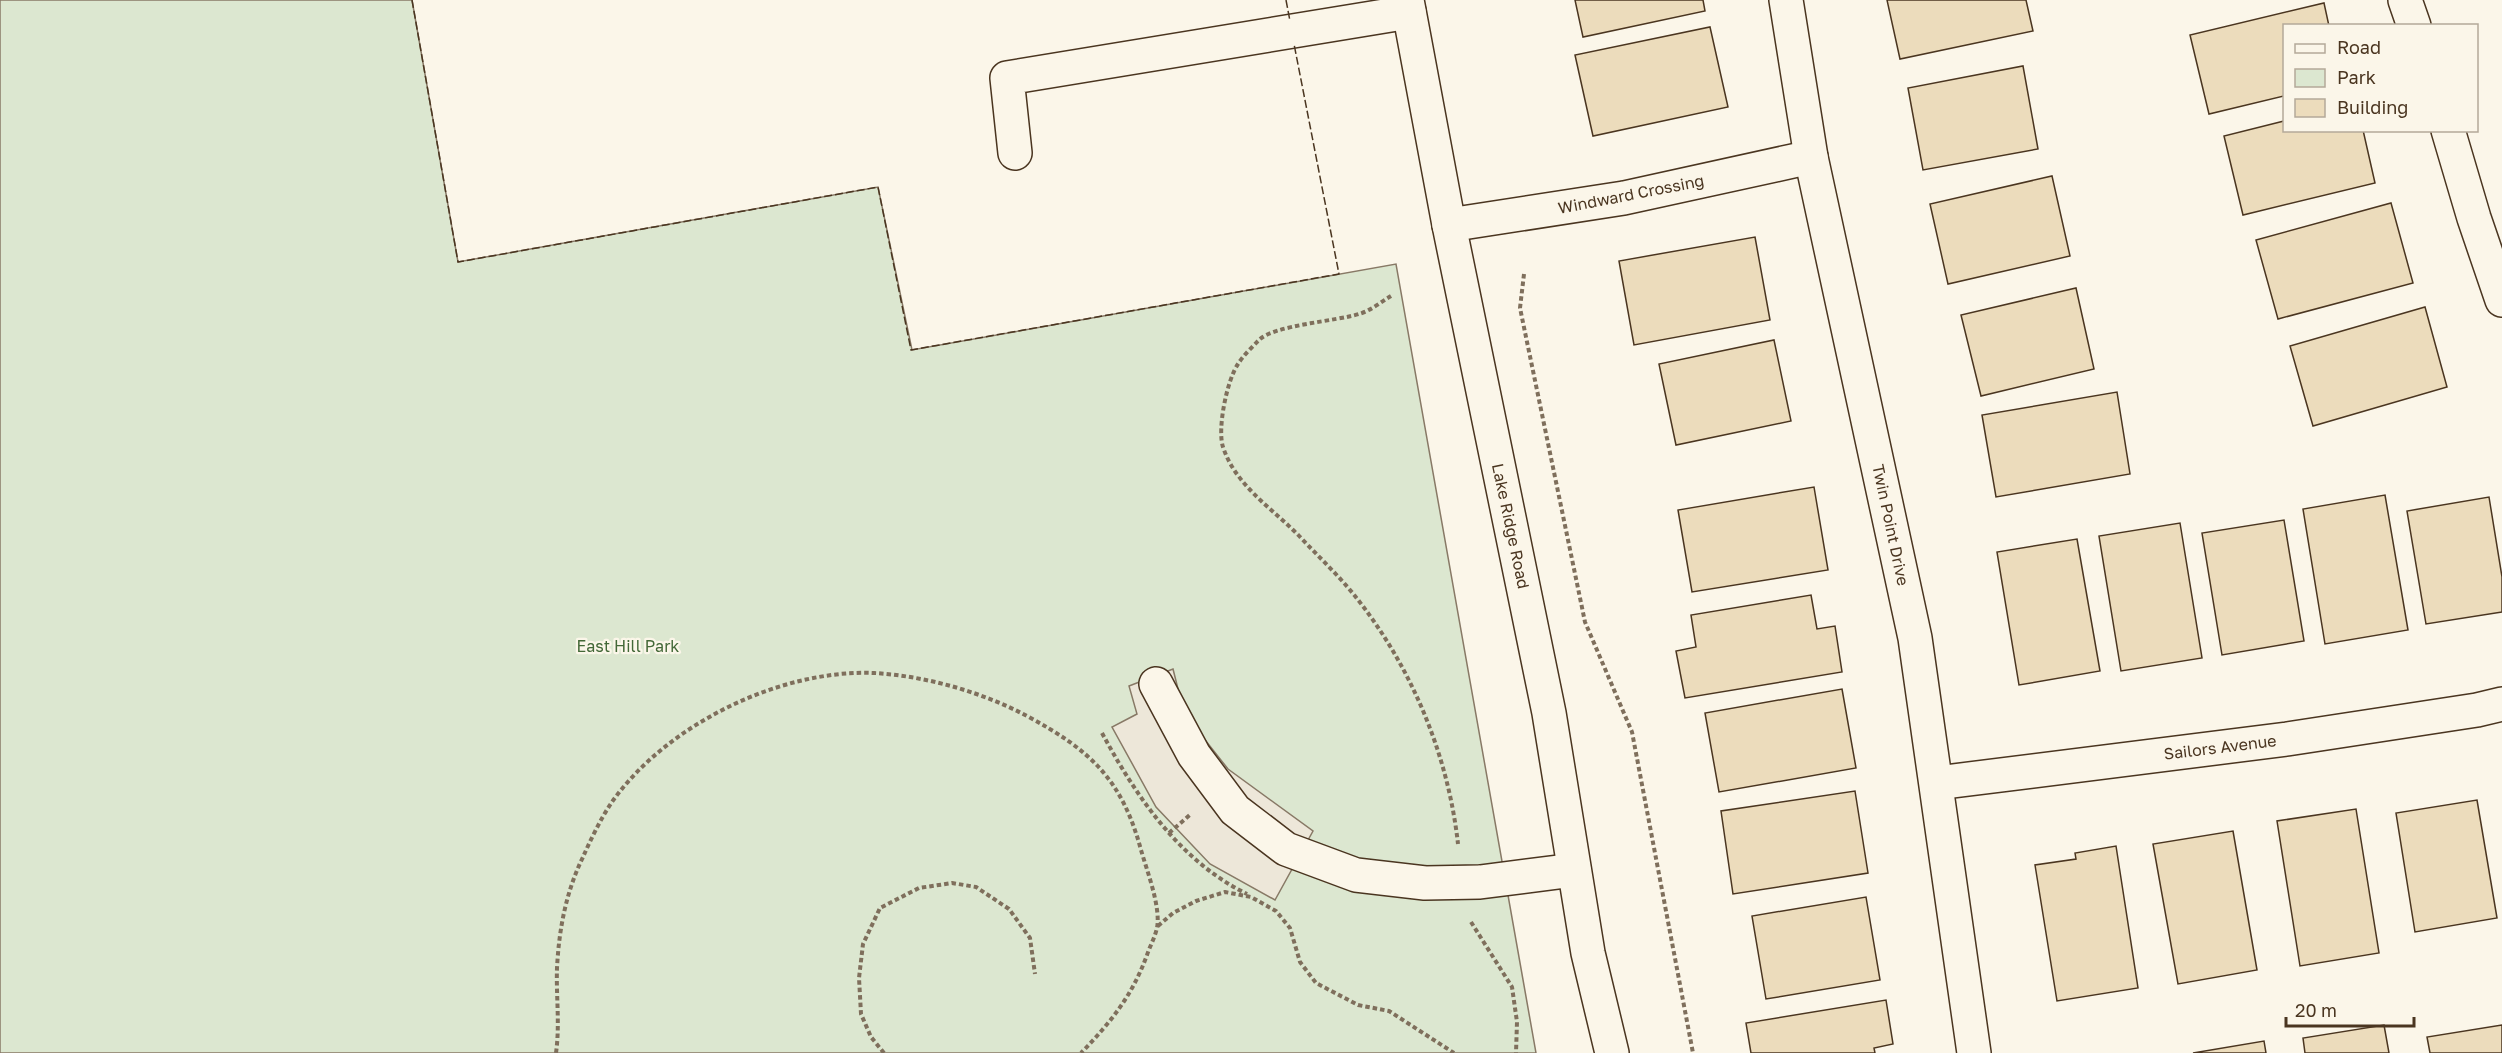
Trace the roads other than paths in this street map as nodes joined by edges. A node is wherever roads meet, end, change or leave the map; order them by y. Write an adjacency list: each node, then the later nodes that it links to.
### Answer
1 (1786, 0): 7 (street, Twin Point Drive)
2 (2405, 0): 4 (street)
3 (1408, 6): 6 (street); 8 (street, Lake Ridge Road)
4 (2413, 24)
5 (2449, 132): 9 (street)
6 (1016, 153)
7 (1811, 157): 8 (street, Windward Crossing); 12 (street, Twin Point Drive)
8 (1449, 225): 13 (street, Lake Ridge Road)
9 (2502, 300)
10 (1156, 684): 13 (street)
11 (2502, 704): 12 (street, Sailors Avenue)
12 (1937, 783): 15 (street, Twin Point Drive)
13 (1574, 870): 14 (street, Lake Ridge Road)
14 (1612, 1053)
15 (1974, 1053)

